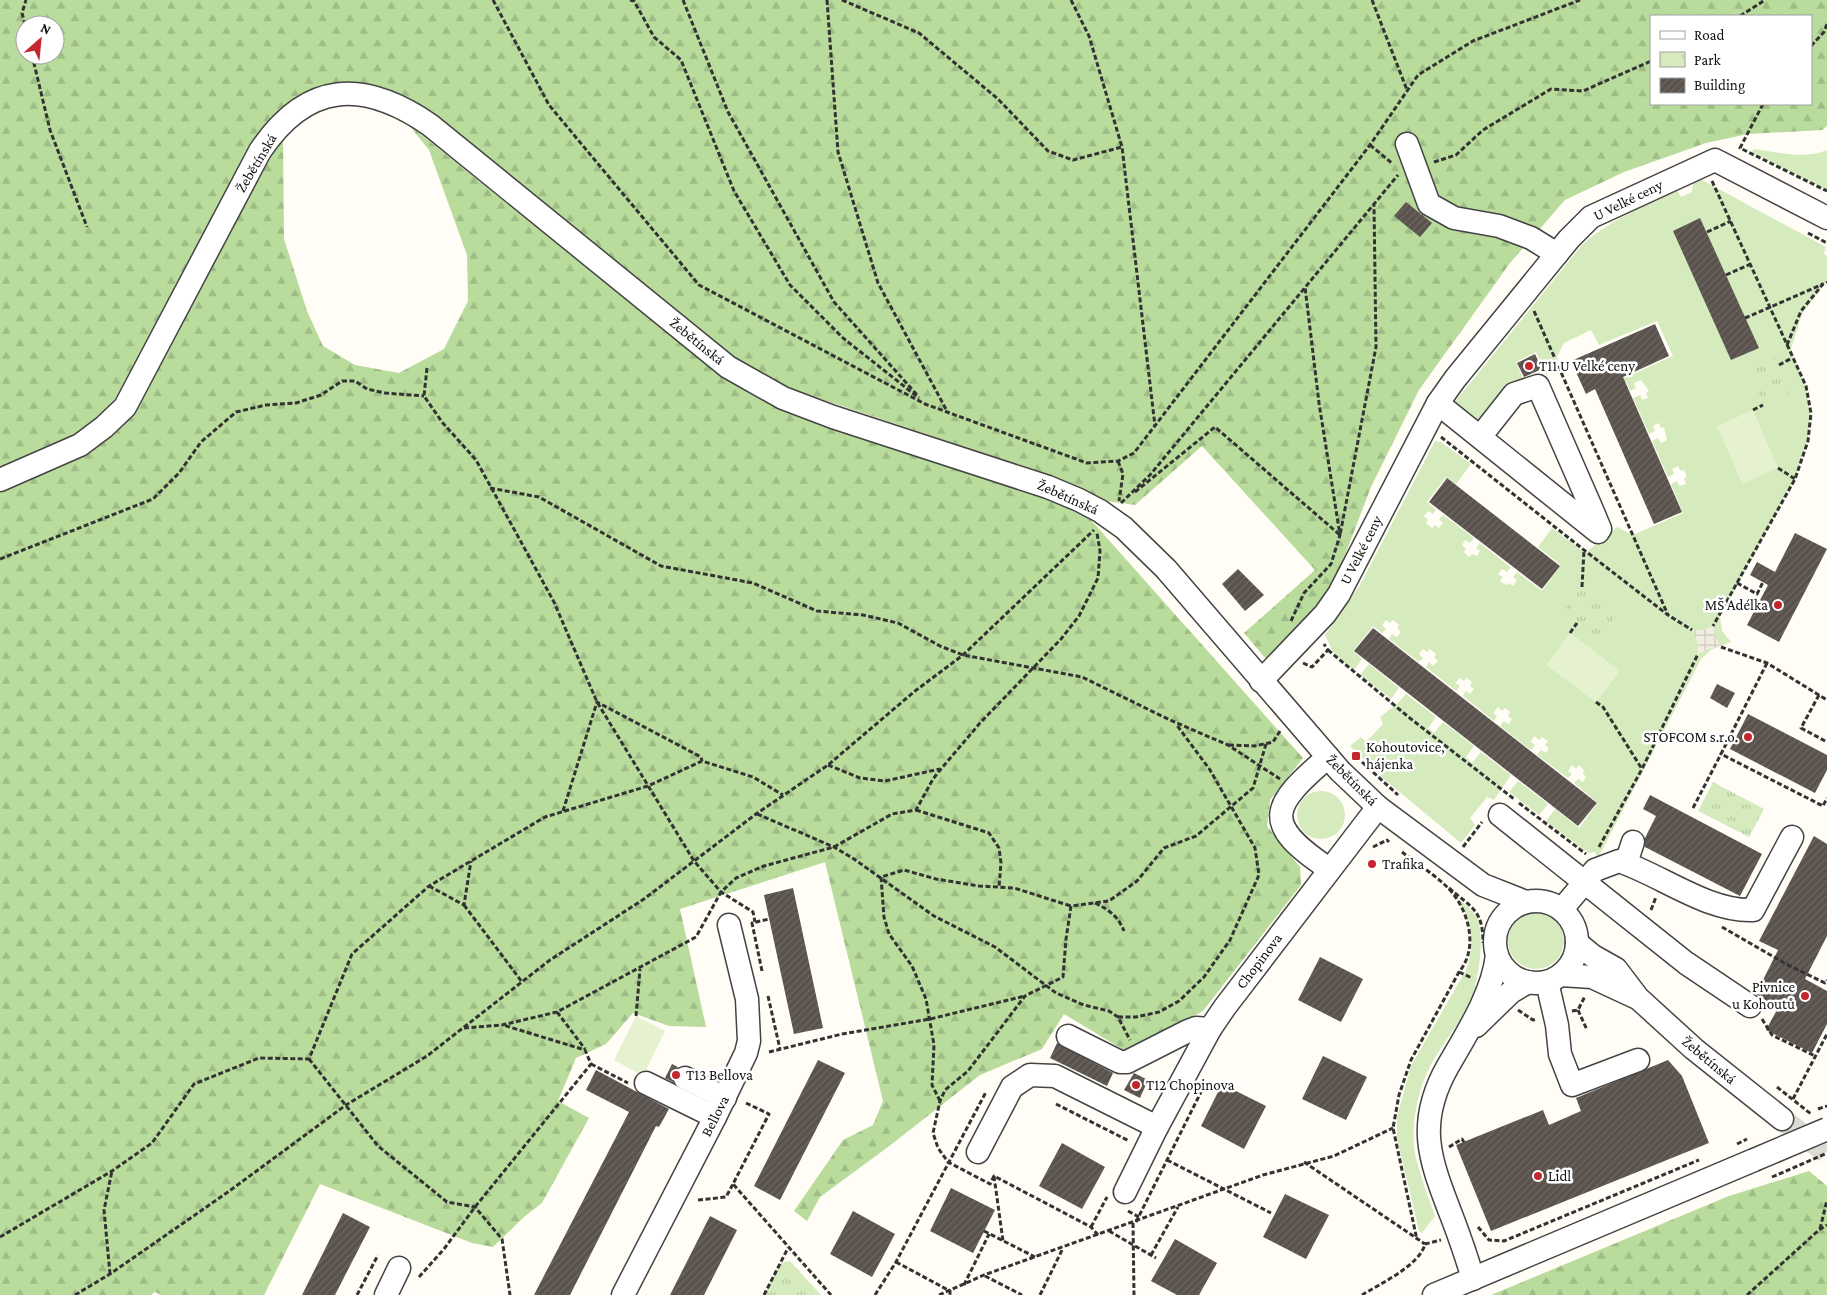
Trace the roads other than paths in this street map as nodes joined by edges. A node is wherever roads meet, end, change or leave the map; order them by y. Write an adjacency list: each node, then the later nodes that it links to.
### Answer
1 (1407, 144): 3 (street)
2 (1827, 218): 3 (street, U Velké ceny)
3 (1557, 254): 4 (street, U Velké ceny)
4 (1438, 403): 5 (street); 7 (street, U Velké ceny)
5 (1480, 438): 5 (street)
6 (0, 480): 7 (street, Žebětínská)
7 (1260, 680): 8 (street, Žebětínská)
8 (1328, 757): 9 (street, Žebětínská); 14 (street)
9 (1378, 807): 14 (street, Chopinova); 16 (street, Žebětínská)
10 (1500, 814): 15 (street)
11 (1792, 837): 13 (street)
12 (1634, 842): 13 (street)
13 (1626, 863): 15 (street)
14 (1329, 869): 26 (street, Chopinova)
15 (1585, 883): 18 (street); 25 (street)
16 (1483, 886): 17 (street, Žebětínská); 19 (street, Žebětínská)
17 (1526, 902): 18 (street); 19 (street)
18 (1562, 909): 21 (street)
19 (1499, 924): 22 (street)
20 (729, 925): 32 (street, Bellova)
21 (1578, 943): 23 (street); 24 (street, Žebětínská)
22 (1490, 954): 23 (street); 27 (street)
23 (1545, 980): 24 (street, Žebětínská); 27 (street); 29 (street)
24 (1638, 998): 33 (street, Žebětínská)
25 (1750, 1006)
26 (1210, 1029): 28 (street); 35 (street, Chopinova)
27 (1467, 1035): 39 (street)
28 (1068, 1036)
29 (1638, 1060)
30 (684, 1078): 32 (street)
31 (646, 1083): 32 (street)
32 (720, 1108): 41 (street, Bellova)
33 (1782, 1119)
34 (1822, 1120): 39 (street, bridge)
35 (1157, 1127): 36 (street); 37 (street, Chopinova)
36 (978, 1152)
37 (1118, 1191)
38 (409, 1273): 40 (street)
39 (1473, 1279): 42 (street)
40 (386, 1295)
41 (622, 1295)
42 (1434, 1295)

